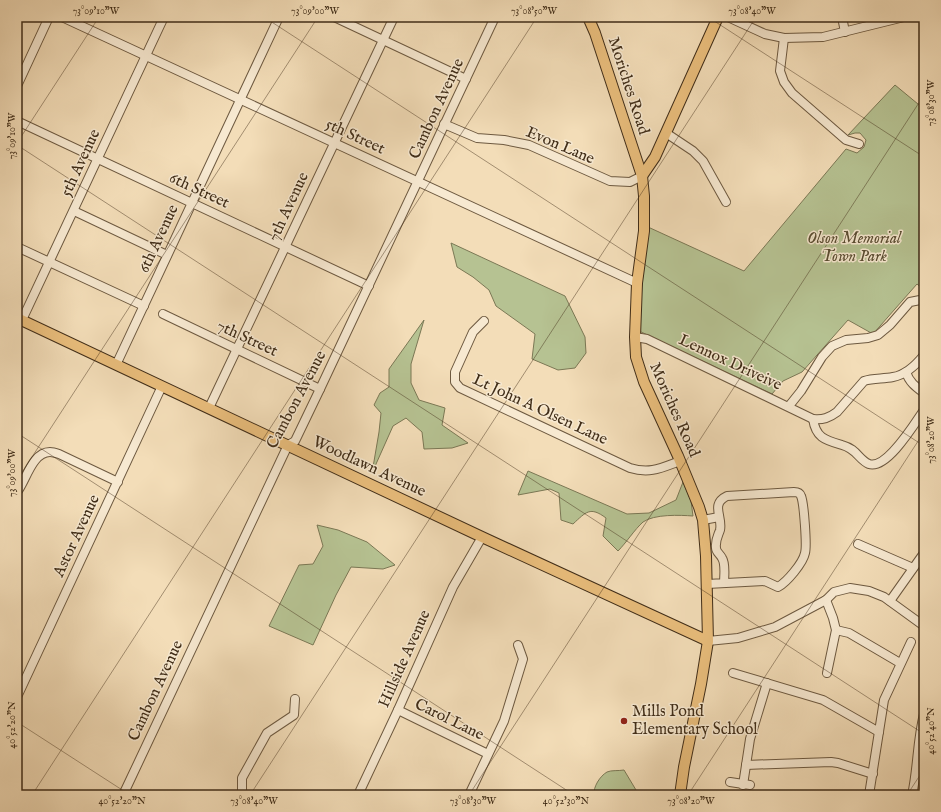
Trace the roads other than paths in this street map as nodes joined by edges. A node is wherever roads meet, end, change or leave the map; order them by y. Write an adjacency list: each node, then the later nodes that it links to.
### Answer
1 (49, 17): 18 (street)
2 (62, 17): 16 (street, 5th Street)
3 (164, 17): 16 (street, 5th Avenue)
4 (279, 17): 19 (street, 6th Avenue)
5 (334, 17): 15 (street)
6 (394, 17): 15 (street, 7th Avenue)
7 (495, 17): 17 (street, Cambon Avenue)
8 (588, 17): 26 (main road, Moriches Road)
9 (718, 17): 22 (main road)
10 (728, 17): 14 (street)
11 (842, 17): 13 (street)
12 (904, 17): 13 (street)
13 (845, 32): 14 (street)
14 (784, 38): 24 (street)
15 (383, 40): 17 (street); 23 (street, 7th Avenue)
16 (146, 56): 19 (street, 5th Street); 25 (street, 5th Avenue)
17 (466, 79): 21 (street, Cambon Avenue)
18 (17, 86)
19 (241, 100): 23 (street, 5th Street); 29 (street, 6th Avenue)
20 (17, 121): 25 (street, 6th Street)
21 (444, 124): 26 (street, Evon Lane); 27 (street, Cambon Avenue)
22 (666, 133): 26 (main road); 28 (street)
23 (334, 143): 27 (street, 5th Street); 32 (street, 7th Avenue)
24 (859, 144)
25 (99, 159): 29 (street, 6th Street); 30 (street, 5th Avenue)
26 (642, 176): 35 (main road, Moriches Road)
27 (418, 182): 35 (street, 5th Street); 36 (street, Cambon Avenue)
28 (726, 202)
29 (192, 203): 32 (street, 6th Street); 33 (street, 6th Avenue)
30 (74, 211): 33 (street); 34 (street, 5th Avenue)
31 (17, 247): 34 (street)
32 (286, 247): 36 (street, 6th Street); 43 (street, 7th Avenue)
33 (167, 255): 38 (street, 6th Avenue)
34 (50, 263): 38 (street); 40 (street, 5th Avenue)
35 (637, 283): 42 (main road, Moriches Road)
36 (369, 286): 48 (street, Cambon Avenue)
37 (924, 302): 50 (street)
38 (144, 306): 45 (street, 6th Avenue)
39 (163, 314): 43 (street, 7th Street)
40 (20, 319): 45 (main road, Woodlawn Avenue)
41 (484, 321): 55 (street, Lt John A Olsen Lane)
42 (635, 337): 50 (street, Lennox Driveive); 55 (main road, Moriches Road)
43 (237, 350): 48 (street, 7th Street); 51 (street, 7th Avenue)
44 (924, 355): 46 (street)
45 (116, 365): 47 (main road, Woodlawn Avenue)
46 (906, 372): 49 (street); 53 (street)
47 (162, 386): 51 (main road, Woodlawn Avenue); 56 (street, Astor Avenue)
48 (320, 389): 54 (street, Cambon Avenue)
49 (924, 394)
50 (789, 406): 53 (street, Lennox Driveive)
51 (209, 408): 54 (main road, Woodlawn Avenue)
52 (924, 410): 53 (street)
53 (813, 419)
54 (288, 445): 60 (main road, Woodlawn Avenue); 86 (street, Cambon Avenue)
55 (680, 461): 59 (main road, Moriches Road)
56 (118, 482): 57 (street); 77 (street, Astor Avenue)
57 (17, 492)
58 (719, 517): 59 (street); 64 (street); 64 (street)
59 (703, 520): 65 (main road, Moriches Road)
60 (482, 537): 70 (main road, Woodlawn Avenue); 79 (street, Hillside Avenue)
61 (858, 544): 63 (street)
62 (924, 553): 63 (street)
63 (913, 568): 67 (street)
64 (724, 583): 65 (street)
65 (707, 584): 70 (main road, Moriches Road)
66 (826, 600): 67 (street); 69 (street); 70 (street)
67 (890, 601): 68 (street)
68 (924, 626)
69 (836, 630): 73 (street); 75 (street)
70 (708, 641): 90 (main road, Moriches Road)
71 (911, 642): 73 (street)
72 (518, 645): 82 (street)
73 (900, 663): 81 (street)
74 (733, 673): 76 (street)
75 (827, 673)
76 (767, 683): 81 (street); 83 (street)
77 (17, 697)
78 (295, 699): 87 (street)
79 (398, 710): 82 (street, Carol Lane); 88 (street, Hillside Avenue)
80 (924, 718): 92 (street)
81 (879, 732): 84 (street)
82 (488, 754): 89 (street)
83 (746, 765): 84 (street); 85 (street)
84 (873, 774): 91 (street)
85 (730, 782)
86 (123, 795)
87 (242, 795)
88 (358, 795)
89 (469, 795)
90 (680, 795)
91 (869, 795)
92 (912, 795)

